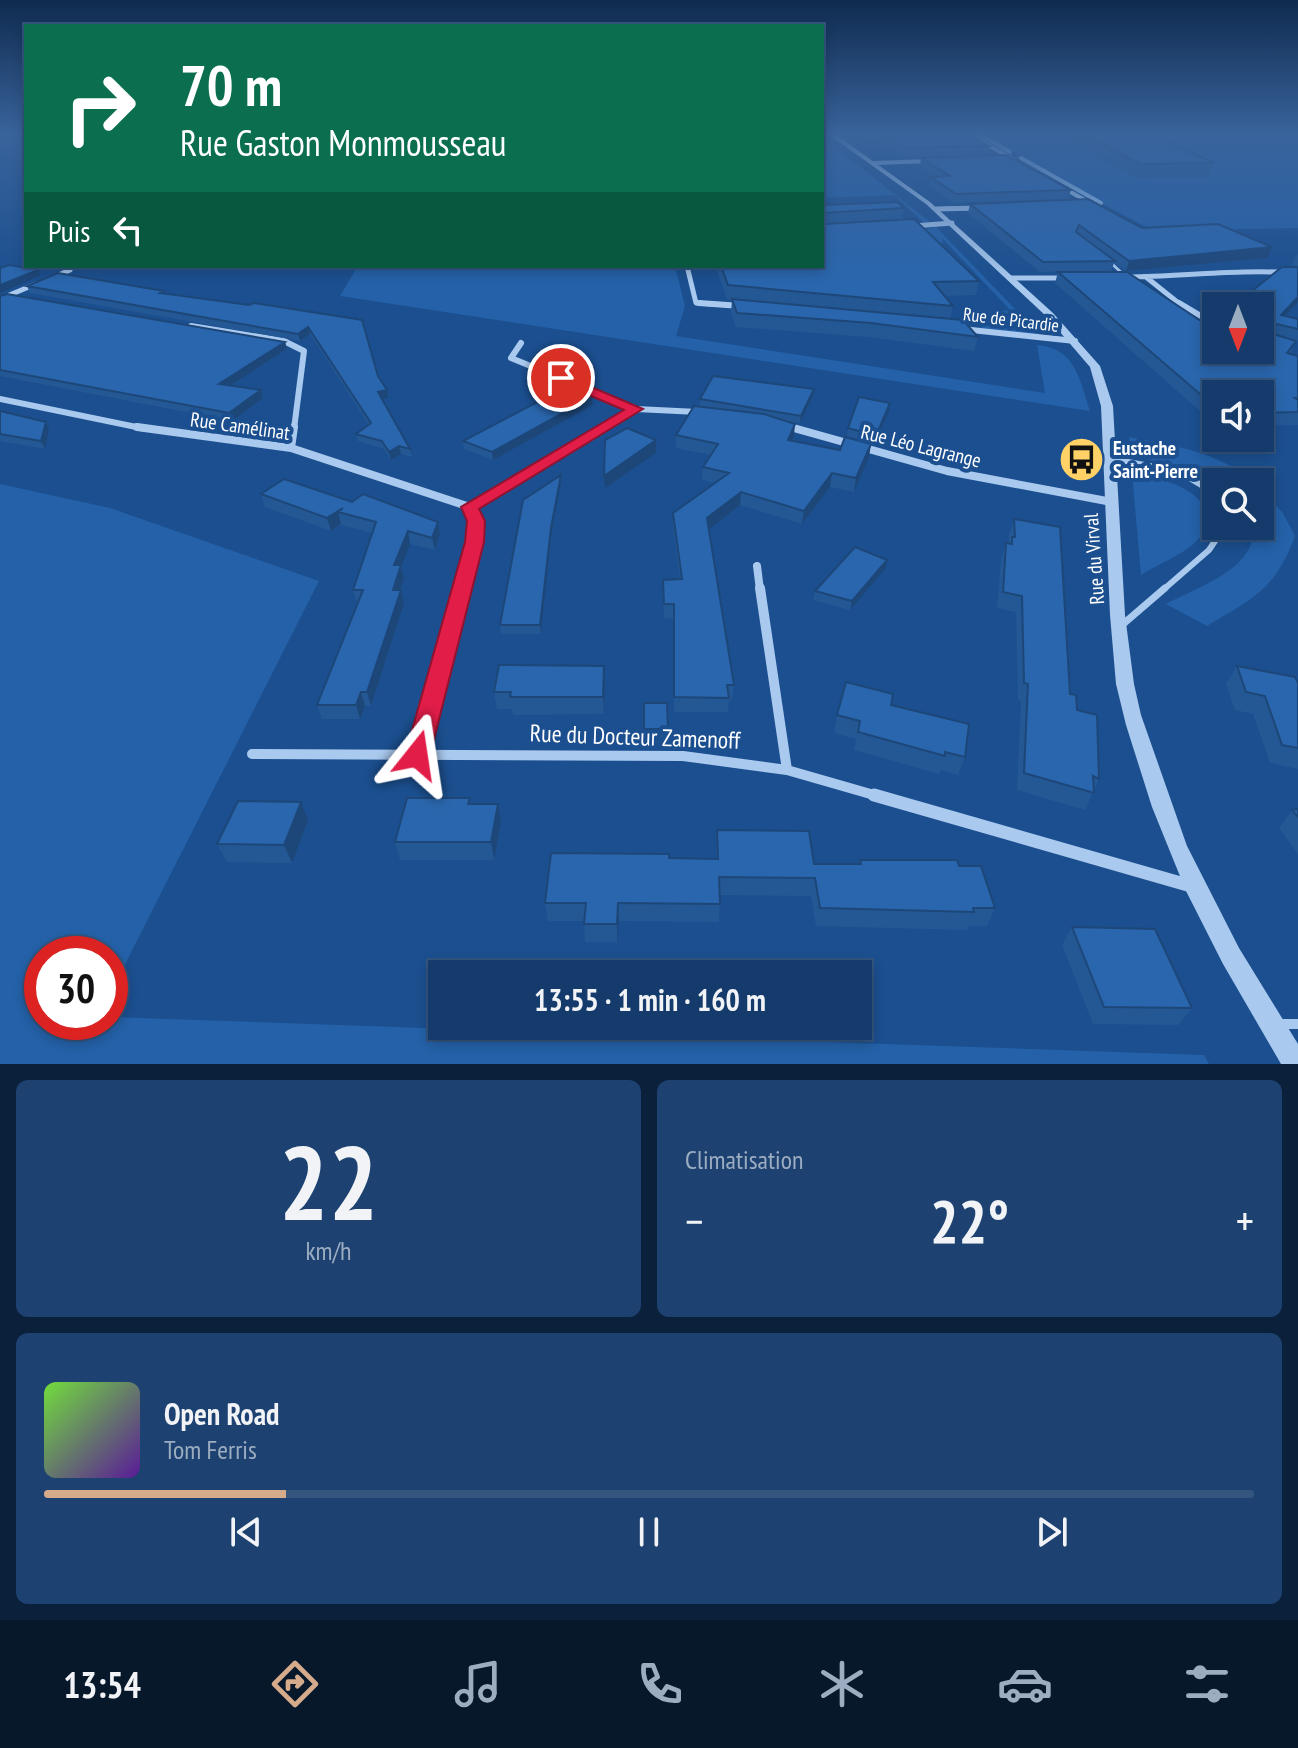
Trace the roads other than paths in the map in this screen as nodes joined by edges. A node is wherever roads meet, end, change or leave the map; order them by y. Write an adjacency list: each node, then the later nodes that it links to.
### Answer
1 (902, 184): 5 (street, Rue du Virval)
2 (1056, 184): 3 (street)
3 (1075, 204)
4 (982, 208): 5 (street)
5 (936, 209): 6 (street, Rue du Virval)
6 (952, 223): 7 (street); 15 (street, Rue du Virval)
7 (899, 227)
8 (1103, 256): 13 (lane)
9 (687, 268): 20 (street)
10 (70, 270): 17 (street)
11 (1298, 273): 14 (street)
12 (1113, 277): 13 (street)
13 (1126, 277): 14 (street)
14 (1146, 277): 21 (street)
15 (1011, 278): 16 (street); 24 (street, Rue du Virval)
16 (1071, 278)
17 (10, 295): 18 (street); 19 (street)
18 (25, 298)
19 (0, 299)
20 (751, 306)
21 (1202, 318)
22 (178, 323): 30 (street)
23 (951, 327): 24 (street, Rue de Picardie)
24 (1075, 341): 31 (street, Rue du Virval)
25 (521, 343): 27 (street)
26 (0, 399): 30 (street, Rue Camélinat)
27 (636, 409): 28 (street); 34 (street)
28 (707, 413)
29 (776, 424): 33 (street, Rue Léo Lagrange)
30 (291, 448): 34 (street, Rue Camélinat)
31 (1111, 459): 32 (lane); 33 (street, Rue du Virval)
32 (1202, 483)
33 (1112, 502): 37 (street, Rue du Virval)
34 (470, 507): 39 (street)
35 (1216, 540): 37 (lane)
36 (757, 566): 40 (street)
37 (1121, 626): 41 (street, Rue du Virval)
38 (252, 754): 39 (street, Rue du Docteur Zamenoff)
39 (417, 755): 40 (street, Rue du Docteur Zamenoff)
40 (787, 770): 41 (street, Rue du Docteur Zamenoff)
41 (1191, 886): 42 (street, Rue du Virval)
42 (1270, 1024): 43 (lane); 44 (street, Rue du Virval)
43 (1298, 1024)
44 (1296, 1064)

